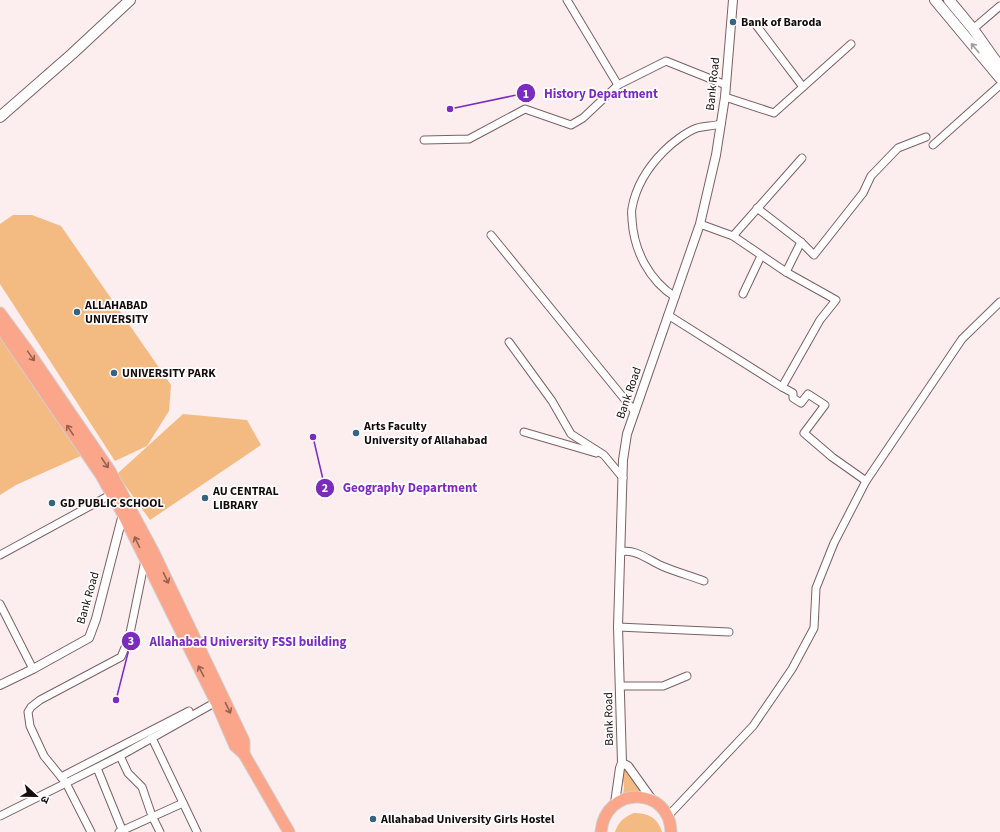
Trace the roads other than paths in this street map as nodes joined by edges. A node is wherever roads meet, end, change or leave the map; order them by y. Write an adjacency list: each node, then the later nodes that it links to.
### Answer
1 (130, 0): 17 (main road)
2 (567, 0): 12 (street)
3 (733, 0): 13 (street, Bank Road)
4 (935, 0): 11 (main road, one-way to 4)
5 (949, 0): 8 (main road)
6 (1000, 6): 8 (street)
7 (756, 25): 15 (street)
8 (973, 29): 10 (main road)
9 (851, 44): 15 (street)
10 (1000, 67)
11 (1000, 78)
12 (618, 85): 13 (street); 20 (street)
13 (726, 85): 16 (street, Bank Road)
14 (1000, 85): 21 (street)
15 (803, 87): 16 (street)
16 (725, 97): 18 (street, Bank Road)
17 (0, 117)
18 (721, 124): 24 (street, Bank Road); 31 (street)
19 (926, 137): 27 (street)
20 (424, 140)
21 (933, 145)
22 (802, 158): 23 (street)
23 (757, 208): 26 (street); 27 (street)
24 (700, 224): 26 (street); 31 (street, Bank Road)
25 (491, 235): 38 (street)
26 (733, 236): 28 (street)
27 (801, 242): 29 (street)
28 (761, 256): 29 (street); 30 (street)
29 (786, 272): 37 (street)
30 (743, 294)
31 (675, 297): 34 (street, Bank Road)
32 (1000, 302): 42 (street)
33 (0, 313): 44 (highway, one-way to 44)
34 (668, 315): 37 (street); 38 (street, Bank Road)
35 (0, 327): 43 (highway, one-way to 35)
36 (509, 342): 40 (street)
37 (782, 387): 42 (street)
38 (635, 412): 41 (street, Bank Road)
39 (524, 432): 40 (street)
40 (604, 455): 41 (street)
41 (623, 478): 45 (street, Bank Road)
42 (866, 480): 70 (street)
43 (112, 494): 44 (highway); 46 (street)
44 (127, 512): 47 (highway, one-way to 44); 52 (street, Bank Road); 59 (highway, one-way to 59)
45 (621, 552): 48 (street); 50 (street, Bank Road)
46 (0, 555)
47 (145, 560): 56 (highway, one-way to 47); 63 (street)
48 (704, 581)
49 (0, 604): 52 (street)
50 (618, 627): 51 (street); 55 (street, Bank Road)
51 (729, 632)
52 (33, 669): 54 (street, Bank Road)
53 (687, 676): 55 (street)
54 (0, 685)
55 (620, 686): 61 (street, Bank Road)
56 (216, 702): 58 (street); 59 (highway)
57 (191, 711): 63 (street)
58 (152, 738): 60 (street); 66 (street)
59 (244, 754): 75 (highway)
60 (120, 756): 62 (street); 69 (street)
61 (622, 763): 65 (street); 67 (street, Bank Road)
62 (96, 768): 64 (street); 72 (street)
63 (61, 777): 64 (street)
64 (66, 783): 68 (street); 71 (street)
65 (653, 801): 67 (highway); 70 (highway)
66 (182, 803): 69 (street); 74 (street)
67 (615, 803): 76 (highway)
68 (0, 816)
69 (152, 816): 72 (street); 73 (street)
70 (668, 816): 77 (highway)
71 (91, 832)
72 (121, 832)
73 (160, 832)
74 (197, 832)
75 (288, 832)
76 (601, 832)
77 (671, 832)

